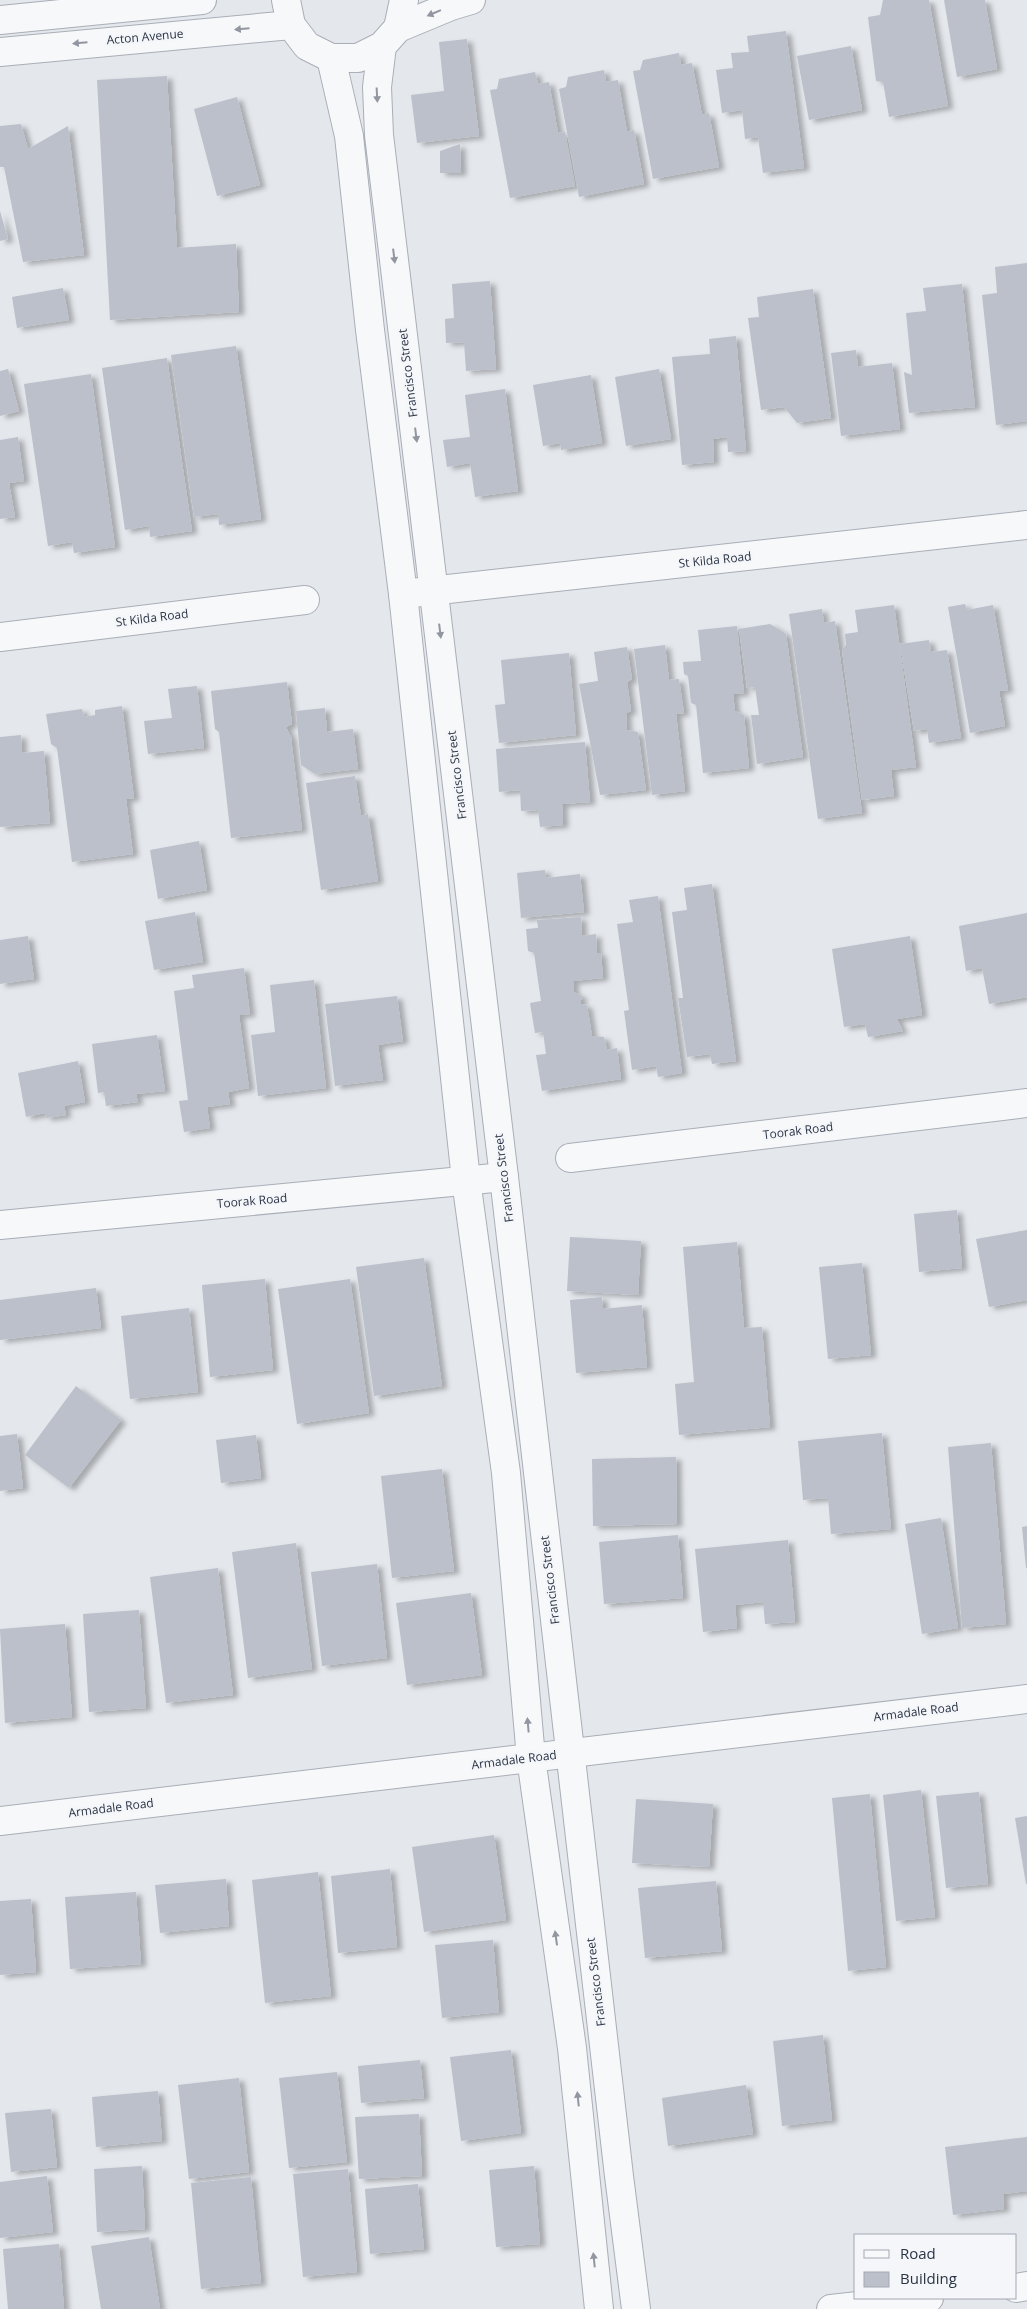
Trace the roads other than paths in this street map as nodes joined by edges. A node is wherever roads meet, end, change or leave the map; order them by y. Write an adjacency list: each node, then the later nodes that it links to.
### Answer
1 (202, 0): 5 (street)
2 (404, 0): 6 (street, Francisco Street)
3 (471, 0): 6 (street, one-way to 6)
4 (288, 12): 7 (street, Acton Avenue, one-way to 7); 8 (street)
5 (0, 20)
6 (390, 37): 8 (street); 10 (street, Francisco Street, one-way to 10)
7 (0, 52)
8 (331, 58): 11 (street)
9 (1027, 525): 10 (street, St Kilda Road)
10 (435, 591): 11 (street, St Kilda Road); 16 (street, Francisco Street, one-way to 16)
11 (402, 594): 17 (street)
12 (305, 600): 13 (street, St Kilda Road)
13 (0, 637)
14 (1027, 1103): 15 (street, Toorak Road)
15 (570, 1158)
16 (504, 1177): 17 (street, Toorak Road); 20 (street, Francisco Street)
17 (466, 1180): 18 (street, Toorak Road); 21 (street, one-way to 17)
18 (0, 1225)
19 (1027, 1699): 20 (street, Armadale Road)
20 (570, 1753): 21 (street, Armadale Road); 25 (street, Francisco Street)
21 (531, 1758): 22 (street, Armadale Road); 24 (street, one-way to 21)
22 (0, 1821)
23 (919, 2299): 26 (street)
24 (599, 2309)
25 (636, 2309)
26 (831, 2309)

